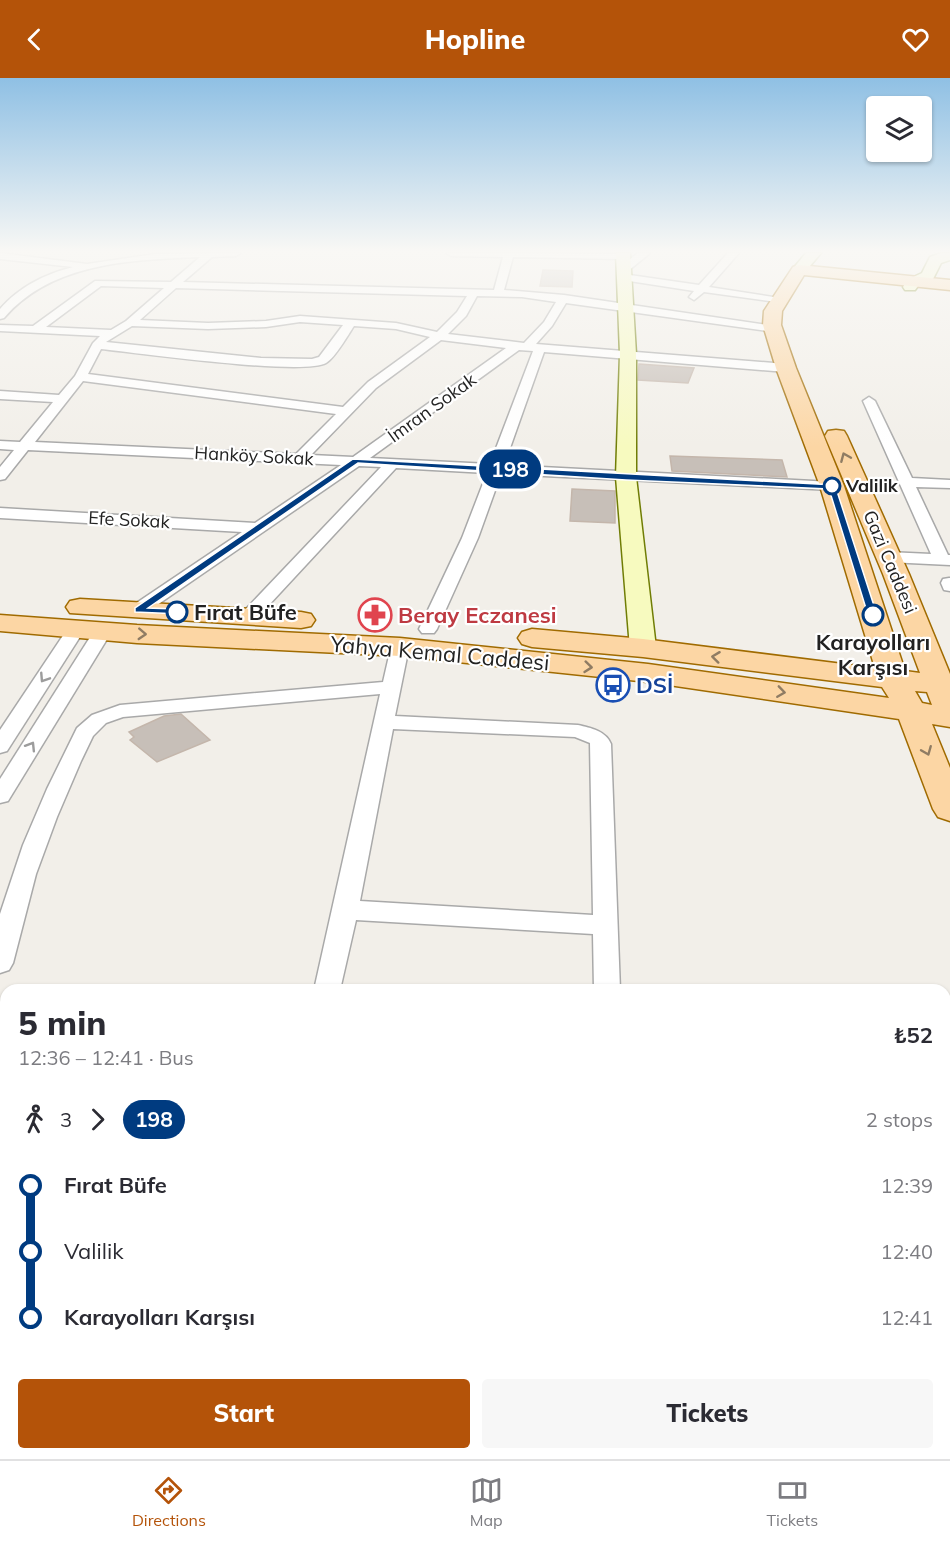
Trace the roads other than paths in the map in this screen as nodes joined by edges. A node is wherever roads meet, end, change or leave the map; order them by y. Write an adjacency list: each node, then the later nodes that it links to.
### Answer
1 (52, 317): 12 (street)
2 (136, 317): 10 (street)
3 (458, 317): 15 (street)
4 (552, 317): 17 (street)
5 (625, 317): 18 (street)
6 (693, 317): 13 (street)
7 (773, 317): 13 (main road, Gazi Caddesi)
8 (793, 317): 38 (main road, Gazi Caddesi, one-way to 8)
9 (351, 322): 10 (street); 15 (street); 16 (street)
10 (130, 323): 14 (street)
11 (0, 327): 12 (street)
12 (36, 329): 14 (street)
13 (774, 329): 19 (main road, Gazi Caddesi)
14 (111, 333): 16 (street)
15 (439, 336): 17 (street); 24 (street)
16 (97, 345): 20 (street)
17 (528, 347): 18 (street); 28 (street, İmran Sokak); 30 (street)
18 (627, 354): 19 (street); 32 (street)
19 (786, 368): 35 (main road, Gazi Caddesi)
20 (80, 377): 22 (street); 24 (street)
21 (0, 395): 22 (street)
22 (62, 399): 26 (street)
23 (869, 401): 33 (street)
24 (345, 411): 27 (street)
25 (0, 445): 26 (street, Hanköy Sokak)
26 (25, 446): 27 (street, Hanköy Sokak); 31 (street)
27 (300, 458): 28 (street, Hanköy Sokak)
28 (356, 461): 29 (street, Hanköy Sokak); 37 (street, İmran Sokak)
29 (393, 463): 30 (street, Hanköy Sokak); 42 (street)
30 (496, 468): 32 (street, Hanköy Sokak); 44 (street)
31 (0, 476)
32 (626, 477): 35 (street, Hanköy Sokak); 47 (street)
33 (906, 482): 34 (street); 39 (street)
34 (950, 484)
35 (832, 486): 48 (main road, Gazi Caddesi)
36 (0, 513): 37 (street, Efe Sokak)
37 (259, 528): 41 (street, İmran Sokak)
38 (888, 557): 39 (street); 50 (main road, Gazi Caddesi)
39 (946, 560)
40 (0, 603): 41 (main road, Yahya Kemal Caddesi)
41 (138, 610): 42 (main road, Yahya Kemal Caddesi)
42 (249, 616): 44 (main road, Yahya Kemal Caddesi)
43 (0, 623): 45 (main road, Yahya Kemal Caddesi)
44 (429, 629): 47 (main road, Yahya Kemal Caddesi)
45 (89, 630): 46 (main road, Yahya Kemal Caddesi, one-way to 46); 54 (street, one-way to 54); 55 (street, one-way to 45)
46 (400, 647): 49 (street); 51 (main road, Yahya Kemal Caddesi, one-way to 51)
47 (643, 648): 48 (main road, Yahya Kemal Caddesi, one-way to 47)
48 (893, 679): 50 (main road, Yahya Kemal Caddesi); 51 (main road, Gazi Caddesi)
49 (391, 687): 53 (street); 59 (street)
50 (946, 698)
51 (910, 711): 52 (main road, Yahya Kemal Caddesi); 56 (main road, Gazi Caddesi, one-way to 56)
52 (950, 717)
53 (383, 722): 57 (street); 58 (street)
54 (0, 746)
55 (0, 796)
56 (950, 809)
57 (348, 910): 58 (street); 60 (street)
58 (605, 925): 61 (street)
59 (0, 963)
60 (329, 984)
61 (607, 984)

